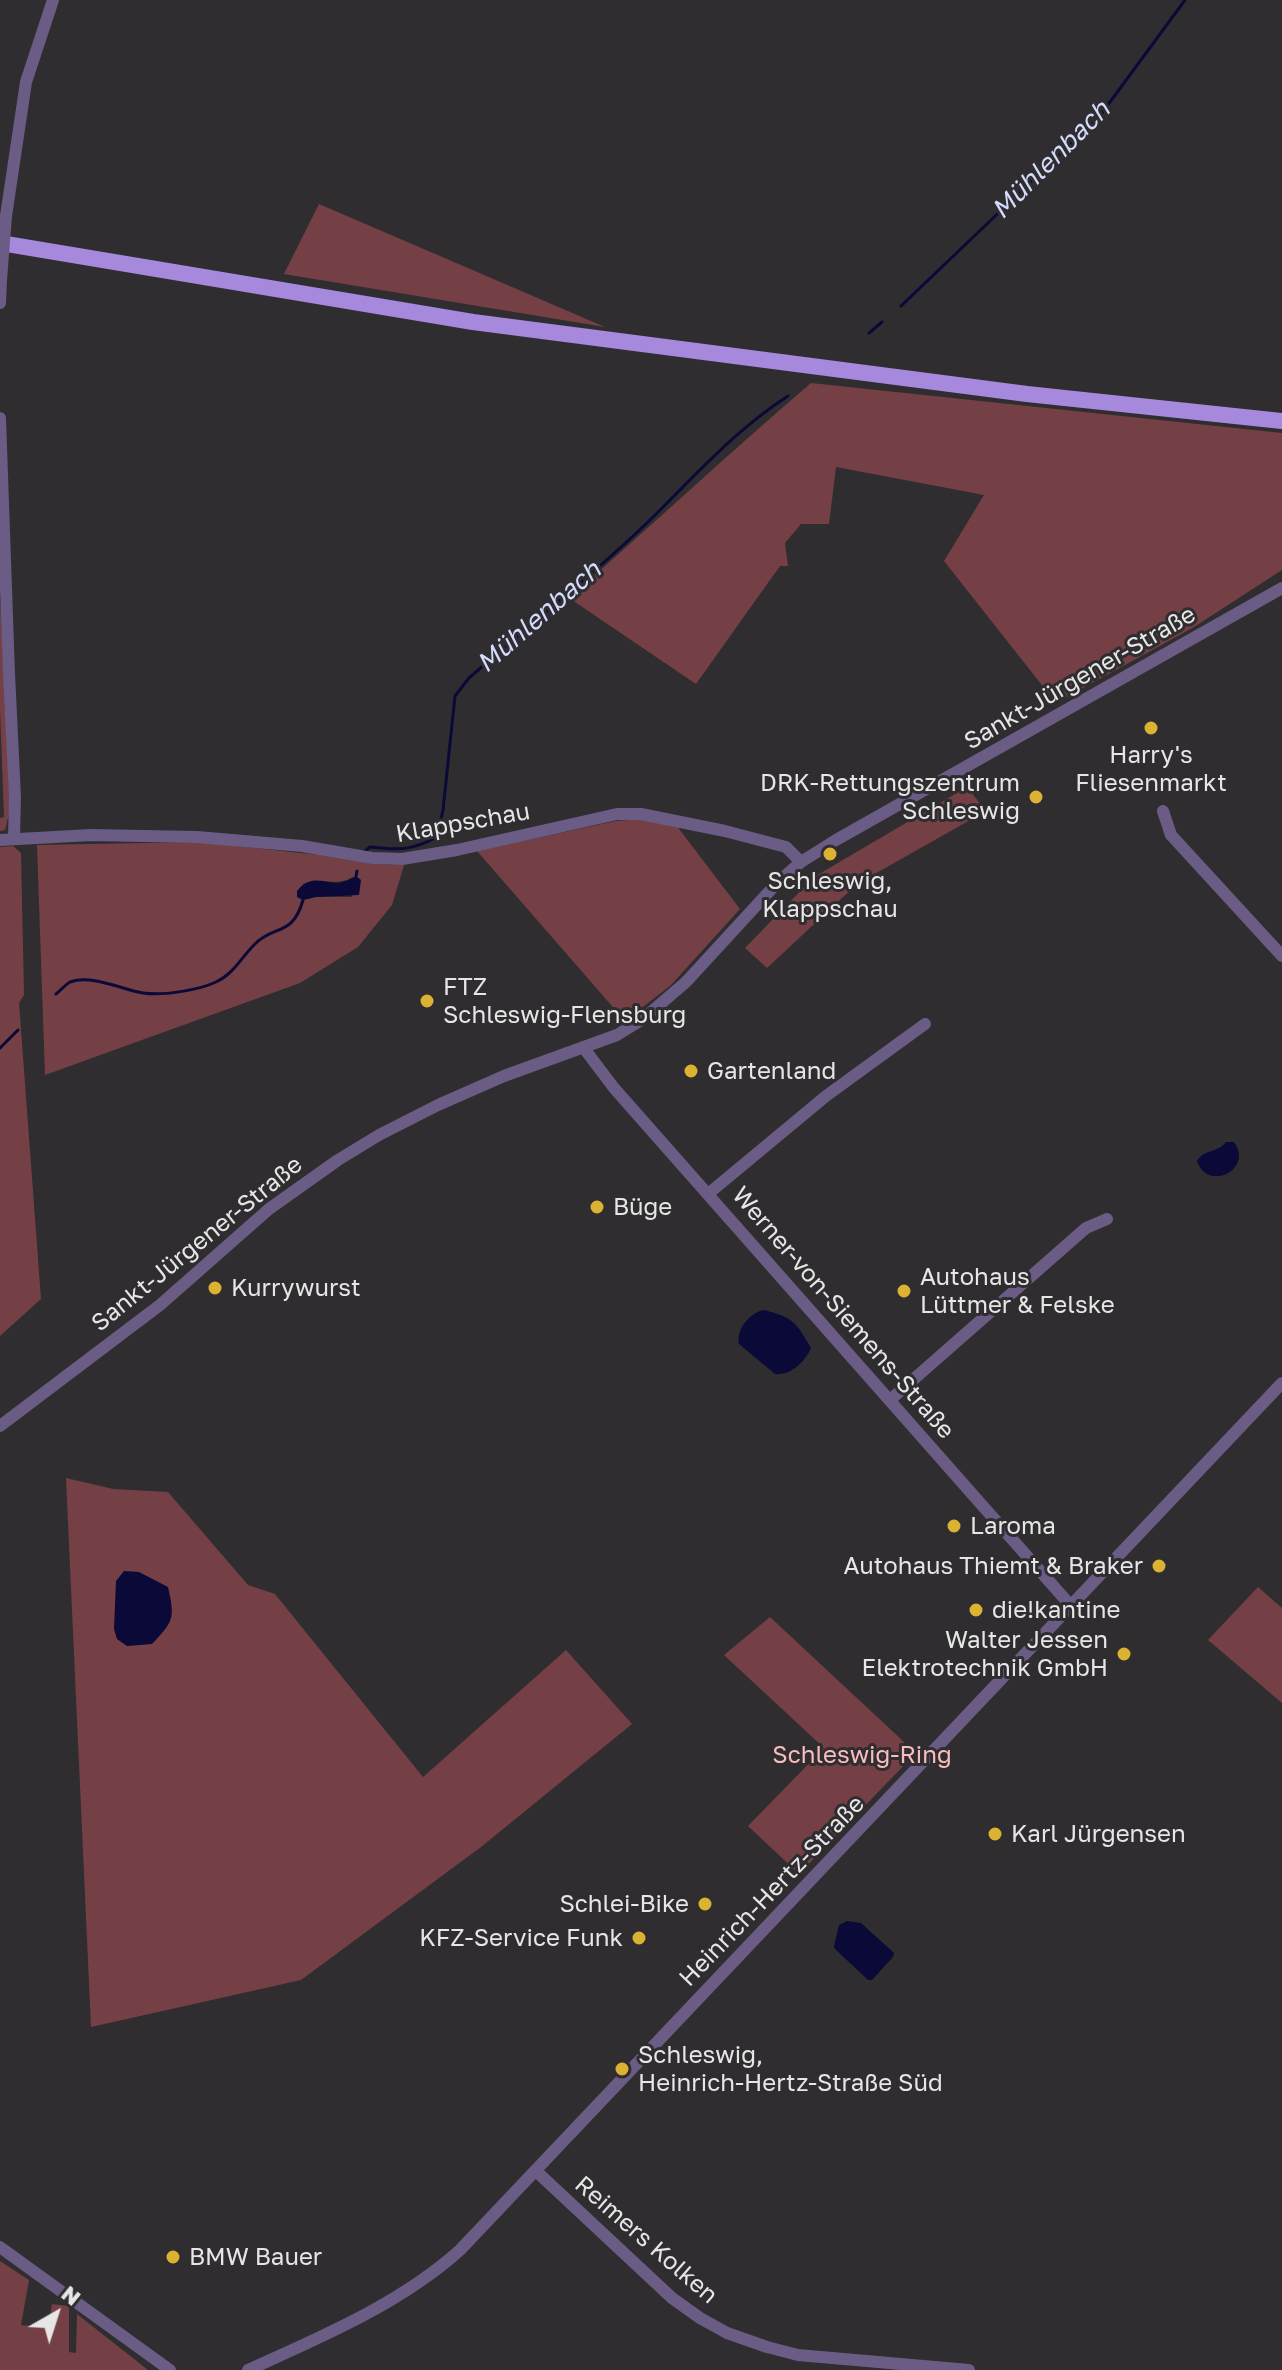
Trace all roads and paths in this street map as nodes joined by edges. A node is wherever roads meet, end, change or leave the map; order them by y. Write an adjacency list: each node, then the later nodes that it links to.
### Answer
1 (53, 0): 3 (street, bridge)
2 (0, 243): 6 (main road)
3 (1, 280): 4 (street)
4 (0, 303)
5 (0, 418): 9 (street)
6 (1282, 421)
7 (1282, 589): 11 (street, Sankt-Jürgener-Straße)
8 (1163, 811): 12 (street)
9 (20, 838): 10 (street, Klappschau); 11 (street, Klappschau)
10 (0, 840)
11 (801, 862): 14 (street, Sankt-Jürgener-Straße)
12 (1282, 956)
13 (925, 1024): 15 (street)
14 (583, 1047): 15 (street, Werner-von-Siemens-Straße); 19 (street, Sankt-Jürgener-Straße)
15 (708, 1194): 18 (street, Werner-von-Siemens-Straße)
16 (1107, 1219): 18 (street)
17 (1282, 1383): 20 (street, Heinrich-Hertz-Straße)
18 (890, 1400): 20 (street, Werner-von-Siemens-Straße)
19 (0, 1426)
20 (1071, 1606): 21 (street, Heinrich-Hertz-Straße)
21 (536, 2171): 23 (street, Heinrich-Hertz-Straße); 25 (street, Reimers Kolken)
22 (0, 2247): 24 (street)
23 (254, 2368)
24 (170, 2370)
25 (969, 2370)

